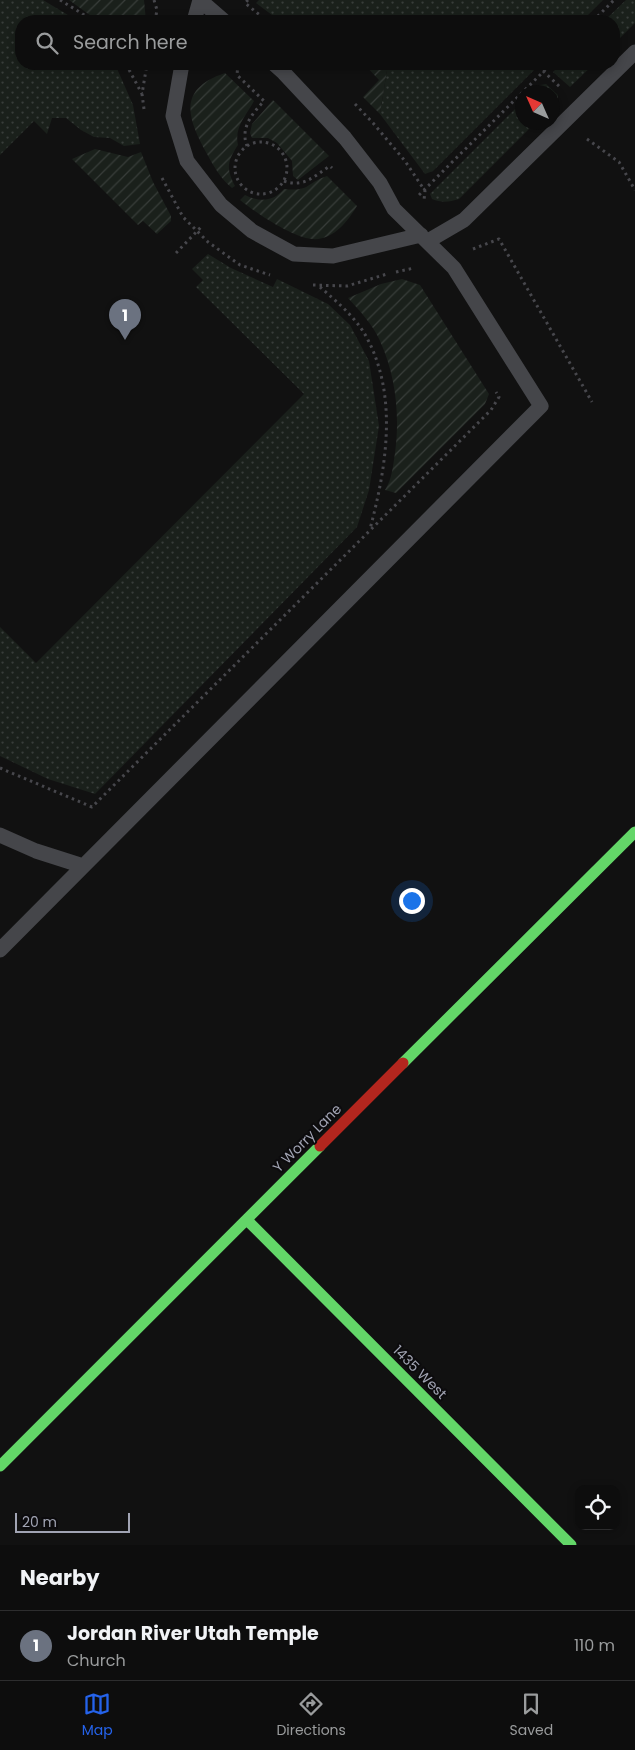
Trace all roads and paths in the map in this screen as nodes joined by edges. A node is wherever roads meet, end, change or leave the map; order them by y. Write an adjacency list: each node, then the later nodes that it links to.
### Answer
1 (60, 0): 6 (path)
2 (154, 0): 7 (path)
3 (200, 0): 8 (lane); 9 (lane)
4 (248, 0): 10 (path)
5 (614, 0): 11 (path)
6 (84, 15)
7 (156, 15)
8 (196, 15)
9 (217, 15)
10 (260, 15)
11 (599, 15)
12 (635, 52): 13 (lane)
13 (620, 67)
14 (129, 70): 21 (path)
15 (146, 70): 21 (path)
16 (181, 70): 28 (lane)
17 (237, 70): 23 (path)
18 (281, 70): 27 (lane)
19 (545, 70): 27 (path)
20 (617, 70): 28 (lane)
21 (142, 94): 22 (path)
22 (145, 112)
23 (247, 146): 26 (path); 26 (path)
24 (336, 172): 26 (path)
25 (161, 177): 30 (path)
26 (284, 181)
27 (388, 198): 28 (lane)
28 (425, 238): 29 (lane)
29 (447, 260): 32 (path); 34 (path); 39 (lane)
30 (272, 276)
31 (310, 284): 32 (path)
32 (319, 286): 35 (path)
33 (494, 389): 35 (path)
34 (592, 402)
35 (370, 530): 36 (path)
36 (0, 768)
37 (635, 832): 41 (street, Y Worry Lane)
38 (0, 835): 39 (lane)
39 (83, 866): 40 (lane)
40 (0, 950)
41 (247, 1220): 42 (street, Y Worry Lane); 43 (street, 1435 West)
42 (0, 1466)
43 (571, 1545)

